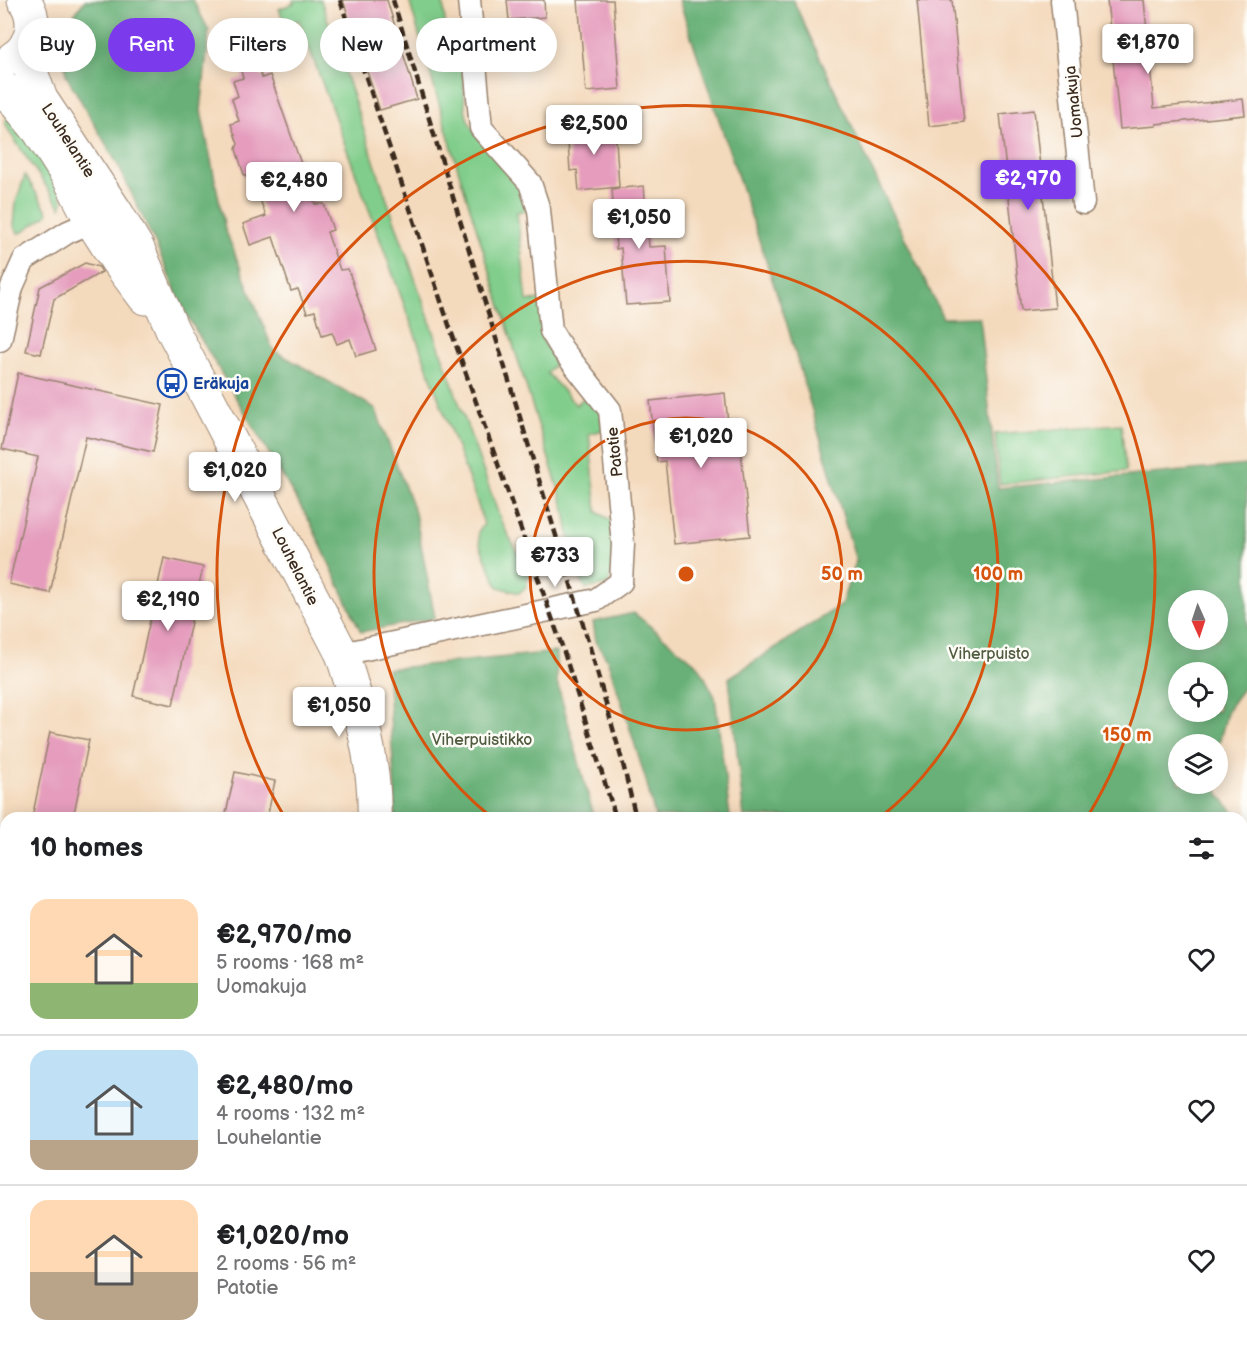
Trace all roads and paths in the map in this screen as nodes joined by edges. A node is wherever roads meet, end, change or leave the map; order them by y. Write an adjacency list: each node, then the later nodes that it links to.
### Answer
1 (469, 0): 9 (street, Patotie)
2 (1062, 0): 6 (street, Uomakuja)
3 (30, 14): 4 (main road); 7 (main road, Louhelantie)
4 (0, 63)
5 (0, 84): 7 (main road, Louhelantie)
6 (1083, 203)
7 (104, 217): 8 (street); 9 (main road, Louhelantie)
8 (0, 340)
9 (342, 654): 10 (main road, Louhelantie)
10 (374, 812)

